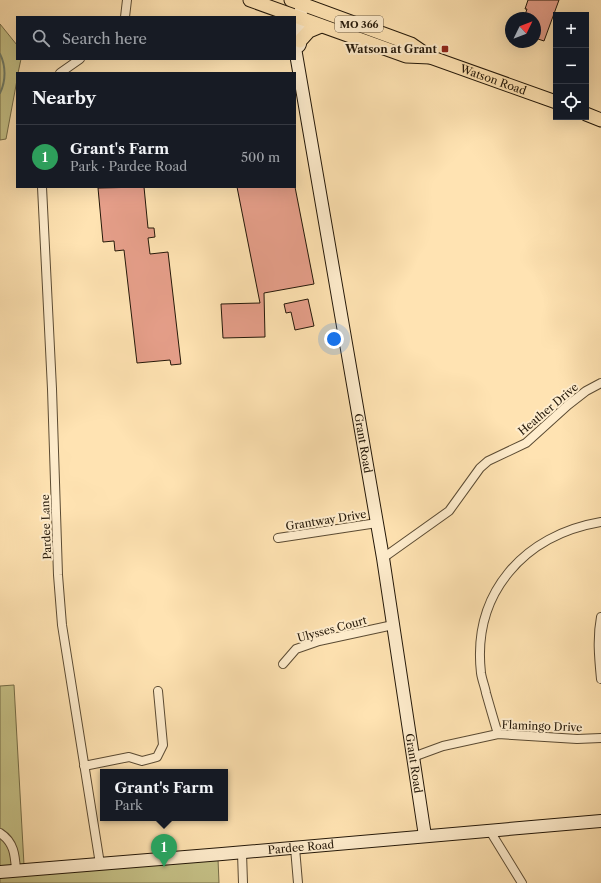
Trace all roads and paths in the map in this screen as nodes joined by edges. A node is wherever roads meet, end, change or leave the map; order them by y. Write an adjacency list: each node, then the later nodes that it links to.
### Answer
1 (127, 0): 7 (street)
2 (250, 0): 5 (main road, Watson Road / MO 366)
3 (314, 0): 6 (main road)
4 (296, 1): 6 (main road, Watson Road / MO 366); 9 (street, Grant Road)
5 (274, 12): 8 (main road, Watson Road / MO 366)
6 (330, 14): 14 (main road, Watson Road / MO 366)
7 (125, 16)
8 (290, 16)
9 (294, 16)
10 (296, 18): 11 (main road, Watson Road / MO 366)
11 (321, 26): 13 (main road); 14 (main road, Watson Road / MO 366)
12 (296, 37): 13 (street, Grant Road)
13 (297, 47): 23 (street, Grant Road)
14 (430, 57): 17 (main road, Watson Road / MO 366)
15 (79, 60): 16 (street)
16 (61, 72)
17 (553, 101)
18 (589, 115): 19 (main road)
19 (601, 120)
20 (42, 188): 34 (street, Pardee Lane)
21 (601, 383): 25 (street, Heather Drive)
22 (601, 522): 31 (street)
23 (378, 523): 24 (street, Grantway Drive); 25 (street, Grant Road)
24 (278, 538)
25 (383, 558): 27 (street, Grant Road)
26 (601, 617): 29 (street)
27 (393, 625): 28 (street, Ulysses Court); 33 (street, Grant Road)
28 (283, 664)
29 (601, 679)
30 (158, 691): 34 (street)
31 (498, 734): 32 (street, Flamingo Drive); 33 (street, Flamingo Drive)
32 (601, 738)
33 (413, 757): 38 (street, Grant Road)
34 (84, 766): 41 (street, Pardee Lane)
35 (601, 822): 36 (street, Pardee Road)
36 (490, 831): 38 (street, Pardee Road); 46 (street)
37 (0, 833): 42 (street)
38 (425, 836): 39 (street, Pardee Road)
39 (295, 848): 40 (street, Pardee Road); 45 (street)
40 (242, 853): 41 (street, Pardee Road); 44 (street)
41 (100, 864): 42 (street, Pardee Road)
42 (16, 870): 43 (street, Pardee Road)
43 (0, 872)
44 (243, 883)
45 (298, 883)
46 (522, 883)

